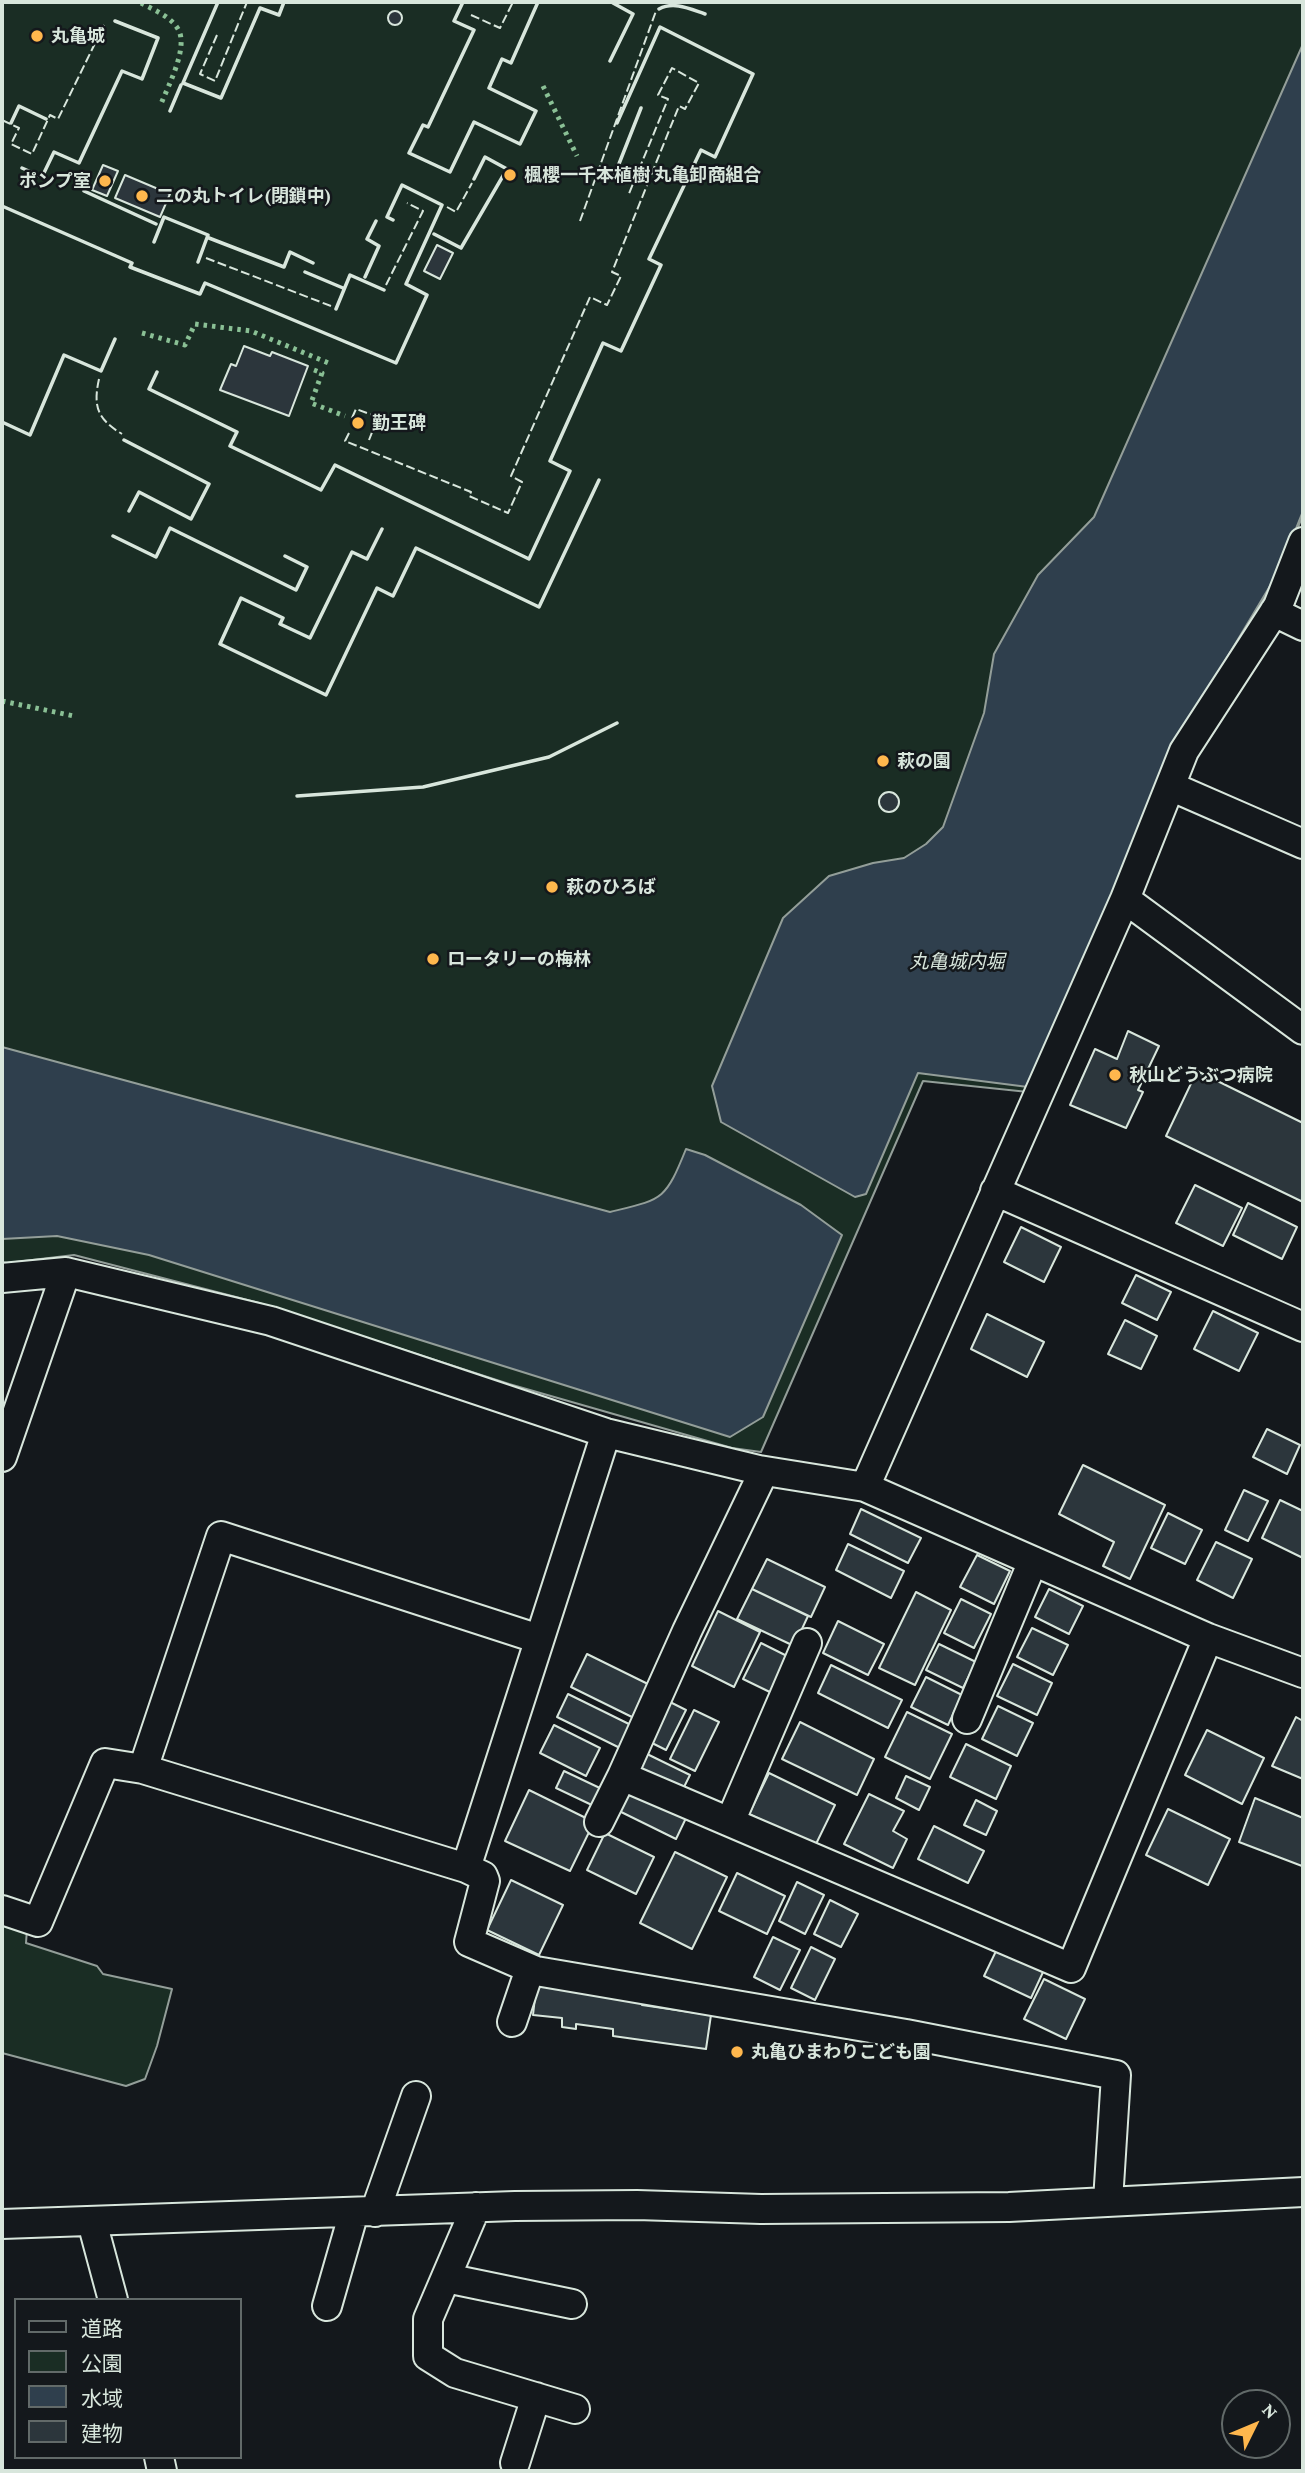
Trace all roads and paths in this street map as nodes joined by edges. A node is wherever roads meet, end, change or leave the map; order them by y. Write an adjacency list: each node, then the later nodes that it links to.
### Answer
1 (1303, 542): 2 (street)
2 (1274, 612): 3 (street); 4 (street)
3 (1303, 626)
4 (1170, 786): 5 (street); 6 (street)
5 (1303, 844)
6 (1125, 899): 7 (street); 8 (street)
7 (1303, 1030)
8 (995, 1191): 11 (street); 15 (street)
9 (66, 1272): 10 (street); 12 (street); 13 (street)
10 (2, 1278)
11 (1303, 1327)
12 (606, 1433): 14 (street); 18 (street)
13 (2, 1457)
14 (764, 1471): 15 (street); 23 (street)
15 (865, 1487): 16 (street)
16 (1033, 1561): 17 (street); 21 (street)
17 (1208, 1638): 20 (street); 25 (street)
18 (539, 1639): 22 (street); 26 (street)
19 (807, 1643): 25 (street)
20 (1303, 1673)
21 (967, 1719)
22 (143, 1769): 26 (street); 27 (street)
23 (622, 1776): 24 (street); 25 (street)
24 (599, 1822)
25 (730, 1822)
26 (466, 1868): 28 (street)
27 (2, 1910)
28 (530, 1969): 29 (street); 32 (street)
29 (512, 2022)
30 (416, 2096): 34 (street)
31 (1303, 2192): 32 (street)
32 (1108, 2201): 33 (street)
33 (476, 2207): 34 (street); 37 (street)
34 (365, 2212): 35 (street); 40 (street)
35 (92, 2222): 36 (street); 38 (street)
36 (2, 2224)
37 (446, 2278): 39 (street); 41 (street)
38 (112, 2298)
39 (572, 2304)
40 (327, 2306)
41 (536, 2397): 42 (street); 43 (street)
42 (575, 2409)
43 (515, 2463)

